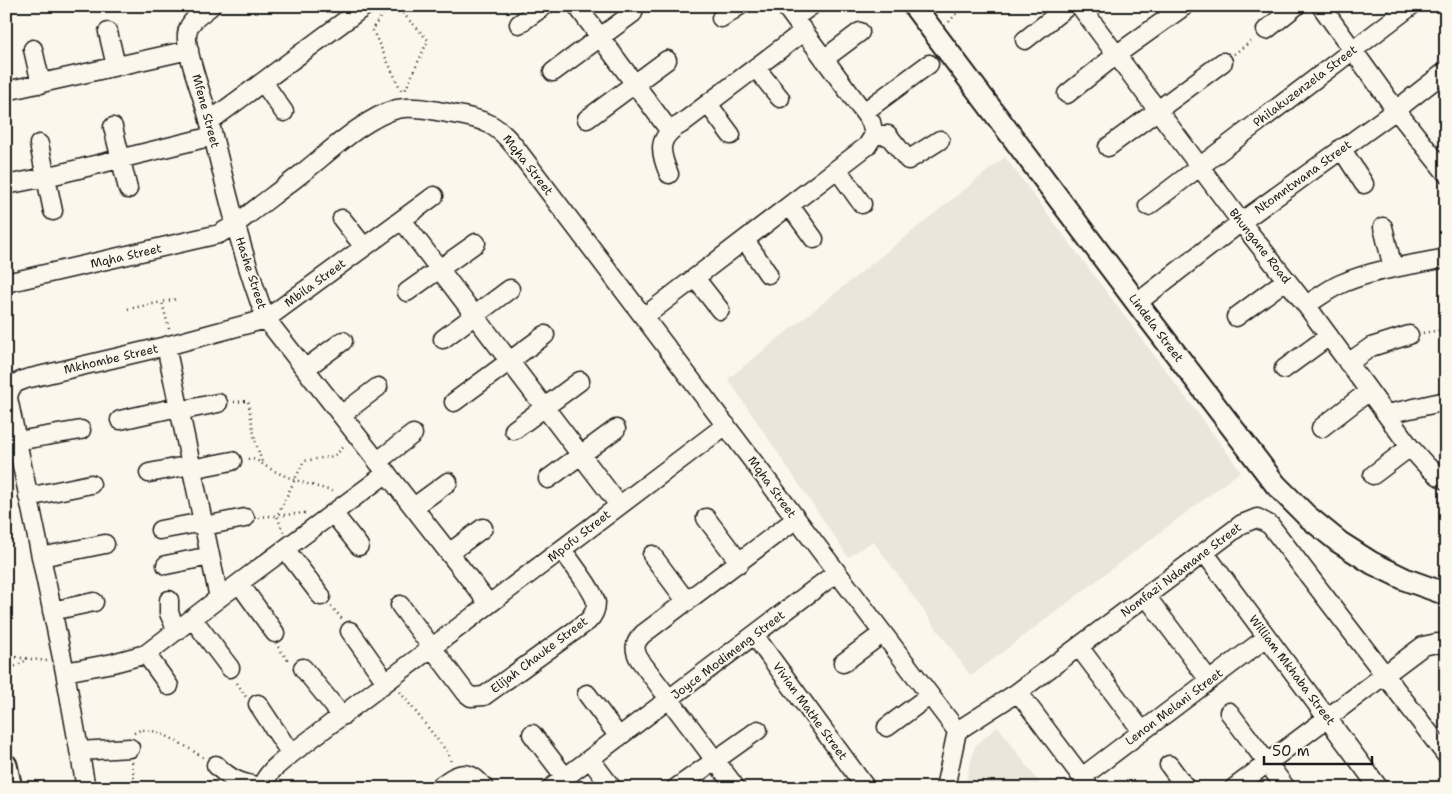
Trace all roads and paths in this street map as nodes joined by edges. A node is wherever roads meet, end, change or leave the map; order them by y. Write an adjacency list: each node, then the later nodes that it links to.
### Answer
1 (211, 6): 28 (street, Mfene Street)
2 (389, 6): 46 (path)
3 (396, 6): 46 (path)
4 (544, 6): 21 (street)
5 (577, 6): 25 (street)
6 (739, 6): 18 (street)
7 (811, 6): 19 (street)
8 (914, 6): 95 (street, Lindela Street)
9 (963, 6): 20 (path)
10 (1068, 6): 26 (street)
11 (1080, 6): 30 (street, Bhungane Road)
12 (1296, 6): 22 (street)
13 (1322, 6): 29 (street)
14 (1411, 6): 29 (street, Philakuzenzela Street)
15 (1183, 7): 30 (street)
16 (358, 8): 39 (street)
17 (633, 13): 25 (street)
18 (721, 18)
19 (794, 19): 31 (street); 36 (street)
20 (948, 23)
21 (519, 24)
22 (1266, 30): 33 (path)
23 (108, 32): 35 (street)
24 (860, 32): 31 (street)
25 (600, 37): 38 (street); 41 (street)
26 (1025, 40)
27 (33, 49): 40 (street)
28 (189, 50): 35 (street); 53 (street, Mfene Street)
29 (1354, 50): 48 (street); 62 (street, Philakuzenzela Street)
30 (1116, 55): 43 (street); 47 (street, Bhungane Road)
31 (824, 59): 50 (street)
32 (668, 60): 41 (street)
33 (1223, 62): 47 (street)
34 (929, 64): 50 (street)
35 (116, 66): 40 (street)
36 (756, 68): 44 (street); 45 (street)
37 (1446, 71): 48 (street, Ntomntwana Street)
38 (553, 72)
39 (262, 82): 49 (street); 53 (street)
40 (41, 84): 42 (street)
41 (636, 84): 51 (street); 54 (street)
42 (6, 91)
43 (1067, 94)
44 (780, 98)
45 (708, 104): 54 (street); 55 (street)
46 (397, 109): 78 (street, Mqha Street); 100 (street, Mqha Street)
47 (1158, 110): 59 (street); 62 (street, Bhungane Road)
48 (1396, 110): 60 (street, Ntomntwana Street); 64 (street)
49 (284, 112)
50 (864, 112): 56 (street)
51 (587, 119)
52 (113, 127): 61 (street)
53 (211, 128): 61 (street); 78 (street, Mfene Street)
54 (669, 130): 65 (street)
55 (732, 135)
56 (874, 135): 57 (street); 63 (street)
57 (940, 140)
58 (38, 144): 66 (street)
59 (1108, 147)
60 (1341, 148): 67 (street); 77 (street, Ntomntwana Street)
61 (121, 159): 66 (street); 69 (street)
62 (1199, 166): 73 (street, Philakuzenzela Street); 77 (street, Bhungane Road)
63 (838, 169): 71 (street); 72 (street)
64 (1446, 173)
65 (669, 174)
66 (46, 177): 68 (street); 74 (street)
67 (1364, 184)
68 (6, 185)
69 (128, 190)
70 (434, 196): 76 (street, Mbila Street)
71 (862, 204)
72 (790, 206): 80 (street); 81 (street)
73 (1148, 206)
74 (53, 211)
75 (342, 219): 83 (street)
76 (402, 220): 83 (street, Mbila Street); 86 (street)
77 (1241, 222): 89 (street, Bhungane Road); 95 (street, Ntomntwana Street)
78 (236, 224): 90 (street, Mqha Street); 102 (street, Hashe Street)
79 (1383, 228): 85 (street)
80 (814, 239)
81 (745, 240): 87 (street); 88 (street)
82 (476, 243): 86 (street)
83 (364, 247): 102 (street, Mbila Street)
84 (1446, 258): 85 (street)
85 (1393, 268): 96 (street)
86 (440, 269): 92 (street); 99 (street)
87 (768, 274)
88 (695, 278): 98 (street); 100 (street)
89 (1286, 280): 96 (street, Bhungane Road); 101 (street)
90 (6, 283)
91 (510, 289): 99 (street)
92 (407, 292)
93 (177, 299): 94 (path)
94 (162, 302): 97 (path); 109 (path)
95 (1137, 303): 171 (street, Lindela Street)
96 (1306, 305): 106 (street, Bhungane Road)
97 (128, 309)
98 (720, 310)
99 (474, 315): 107 (street); 110 (street)
100 (645, 316): 125 (street, Mqha Street)
101 (1236, 317)
102 (266, 318): 109 (street, Mkhombe Street); 112 (street, Hashe Street)
103 (1446, 329): 105 (path)
104 (545, 335): 110 (street)
105 (1409, 335): 111 (street)
106 (1329, 336): 111 (street, Bhungane Road); 113 (street)
107 (443, 339)
108 (343, 341): 112 (street)
109 (170, 345): 121 (street); 132 (street, Mkhombe Street)
110 (510, 361): 118 (street); 120 (street)
111 (1348, 363): 116 (street, Bhungane Road)
112 (306, 368): 123 (street, Hashe Street)
113 (1284, 369)
114 (580, 381): 120 (street)
115 (378, 387): 123 (street)
116 (1369, 392): 122 (street, Bhungane Road); 126 (street)
117 (1446, 401): 122 (street)
118 (454, 402)
119 (218, 403): 121 (street); 136 (path)
120 (544, 407): 129 (street); 134 (street)
121 (178, 409): 124 (street); 137 (street)
122 (1387, 414): 133 (street, Bhungane Road)
123 (341, 415): 131 (street, Hashe Street)
124 (120, 420)
125 (726, 425): 148 (street, Mpofu Street); 154 (street, Mqha Street)
126 (1321, 428)
127 (616, 429): 134 (street)
128 (81, 430): 132 (street)
129 (514, 430)
130 (413, 434): 138 (street)
131 (357, 436): 138 (street, Hashe Street); 142 (path)
132 (17, 441): 146 (street, Mkhombe Street)
133 (1410, 447): 140 (street); 143 (street, Bhungane Road)
134 (580, 454): 141 (street); 148 (street)
135 (232, 461): 136 (path); 137 (street)
136 (262, 464): 142 (path)
137 (191, 467): 139 (street); 155 (street)
138 (382, 467): 147 (street); 149 (street, Hashe Street)
139 (149, 473)
140 (1373, 475)
141 (548, 479)
142 (294, 480): 147 (path); 151 (path)
143 (1446, 480)
144 (448, 482): 149 (street)
145 (91, 484): 146 (street)
146 (28, 497): 166 (street, Mkhombe Street)
147 (353, 498): 150 (street)
148 (619, 505): 161 (street, Mpofu Street)
149 (414, 507): 162 (street, Hashe Street)
150 (333, 513): 151 (path); 159 (street); 160 (street)
151 (277, 516): 152 (path)
152 (245, 518): 155 (street)
153 (706, 518): 167 (street)
154 (796, 519): 167 (street); 169 (street, Mqha Street)
155 (203, 524): 157 (street); 165 (street)
156 (483, 528): 162 (street)
157 (160, 530)
158 (105, 544): 166 (street)
159 (359, 546)
160 (285, 549): 170 (street); 172 (street)
161 (562, 549): 178 (street, Mpofu Street); 190 (street, Elijah Chauke Street)
162 (449, 552): 178 (street, Hashe Street)
163 (1204, 552): 173 (street, Nomfazi Ndamane Street); 187 (street, William Mkhaba Street); 199 (street, Nomfazi Ndamane Street)
164 (652, 555): 177 (street)
165 (210, 556): 168 (street); 174 (street)
166 (41, 557): 180 (street, Mkhombe Street)
167 (740, 563): 177 (street)
168 (166, 565)
169 (836, 573): 185 (street, Mqha Street); 186 (street, Joyce Modimeng Street)
170 (239, 583): 174 (street); 184 (street)
171 (1446, 594)
172 (321, 596): 182 (path)
173 (1146, 596): 189 (street, Nomfazi Ndamane Street); 200 (street)
174 (219, 598): 181 (street)
175 (169, 600): 183 (street)
176 (94, 602): 180 (street)
177 (687, 602): 206 (street)
178 (489, 604): 190 (street, Mpofu Street)
179 (400, 605): 190 (street)
180 (52, 611): 195 (street, Mkhombe Street)
181 (193, 619): 183 (street); 196 (street)
182 (350, 631): 201 (street)
183 (177, 632): 191 (street)
184 (275, 633): 197 (path)
185 (883, 633): 194 (street); 205 (street, Mqha Street)
186 (754, 635): 206 (street, Joyce Modimeng Street); 240 (street, Vivian Mathe Street)
187 (1267, 637): 200 (street, Lenon Melani Street); 210 (street, William Mkhaba Street)
188 (1446, 646): 199 (street)
189 (1079, 647): 203 (street, Nomfazi Ndamane Street); 214 (street)
190 (432, 648): 201 (street, Mpofu Street)
191 (146, 654): 195 (street); 202 (street)
192 (6, 656): 193 (path)
193 (28, 660): 195 (path); 198 (path)
194 (843, 663)
195 (64, 666): 218 (street, Mkhombe Street)
196 (230, 668): 207 (path)
197 (302, 668): 209 (street)
198 (6, 671)
199 (1384, 675): 210 (street); 220 (street, Nomfazi Ndamane Street)
200 (1209, 680): 214 (street, Lenon Melani Street)
201 (388, 681): 209 (street, Mpofu Street); 227 (path)
202 (169, 686)
203 (1018, 692): 213 (street, Nomfazi Ndamane Street); 229 (street)
204 (587, 694): 216 (street)
205 (929, 696): 211 (street); 213 (street, Mqha Street)
206 (670, 698): 216 (street, Joyce Modimeng Street); 222 (street)
207 (258, 704): 219 (street)
208 (1229, 712): 223 (street)
209 (342, 716): 219 (street, Mpofu Street)
210 (1327, 718): 223 (street); 245 (street, William Mkhaba Street)
211 (887, 726)
212 (758, 730): 222 (street)
213 (957, 731): 241 (street)
214 (1142, 731): 229 (street, Lenon Melani Street)
215 (532, 734): 228 (street)
216 (619, 737): 221 (street, Joyce Modimeng Street)
217 (130, 748): 218 (street); 225 (path); 232 (path)
218 (79, 751): 231 (street, Mkhombe Street)
219 (291, 754): 233 (street, Mpofu Street)
220 (1446, 755)
221 (590, 759): 228 (street, Joyce Modimeng Street); 237 (street)
222 (716, 760): 238 (street); 239 (street)
223 (1267, 762): 243 (street); 244 (street)
224 (6, 765): 230 (street)
225 (216, 765): 233 (street, Mpofu Street)
226 (1169, 765): 242 (street)
227 (456, 775): 234 (street); 235 (street)
228 (566, 777): 236 (street, Joyce Modimeng Street)
229 (1086, 782)
230 (11, 788)
231 (86, 788)
232 (135, 788)
233 (261, 788)
234 (438, 788)
235 (484, 788)
236 (551, 788)
237 (612, 788)
238 (676, 788)
239 (736, 788)
240 (866, 788)
241 (945, 788)
242 (1186, 788)
243 (1234, 788)
244 (1286, 788)
245 (1380, 788)

